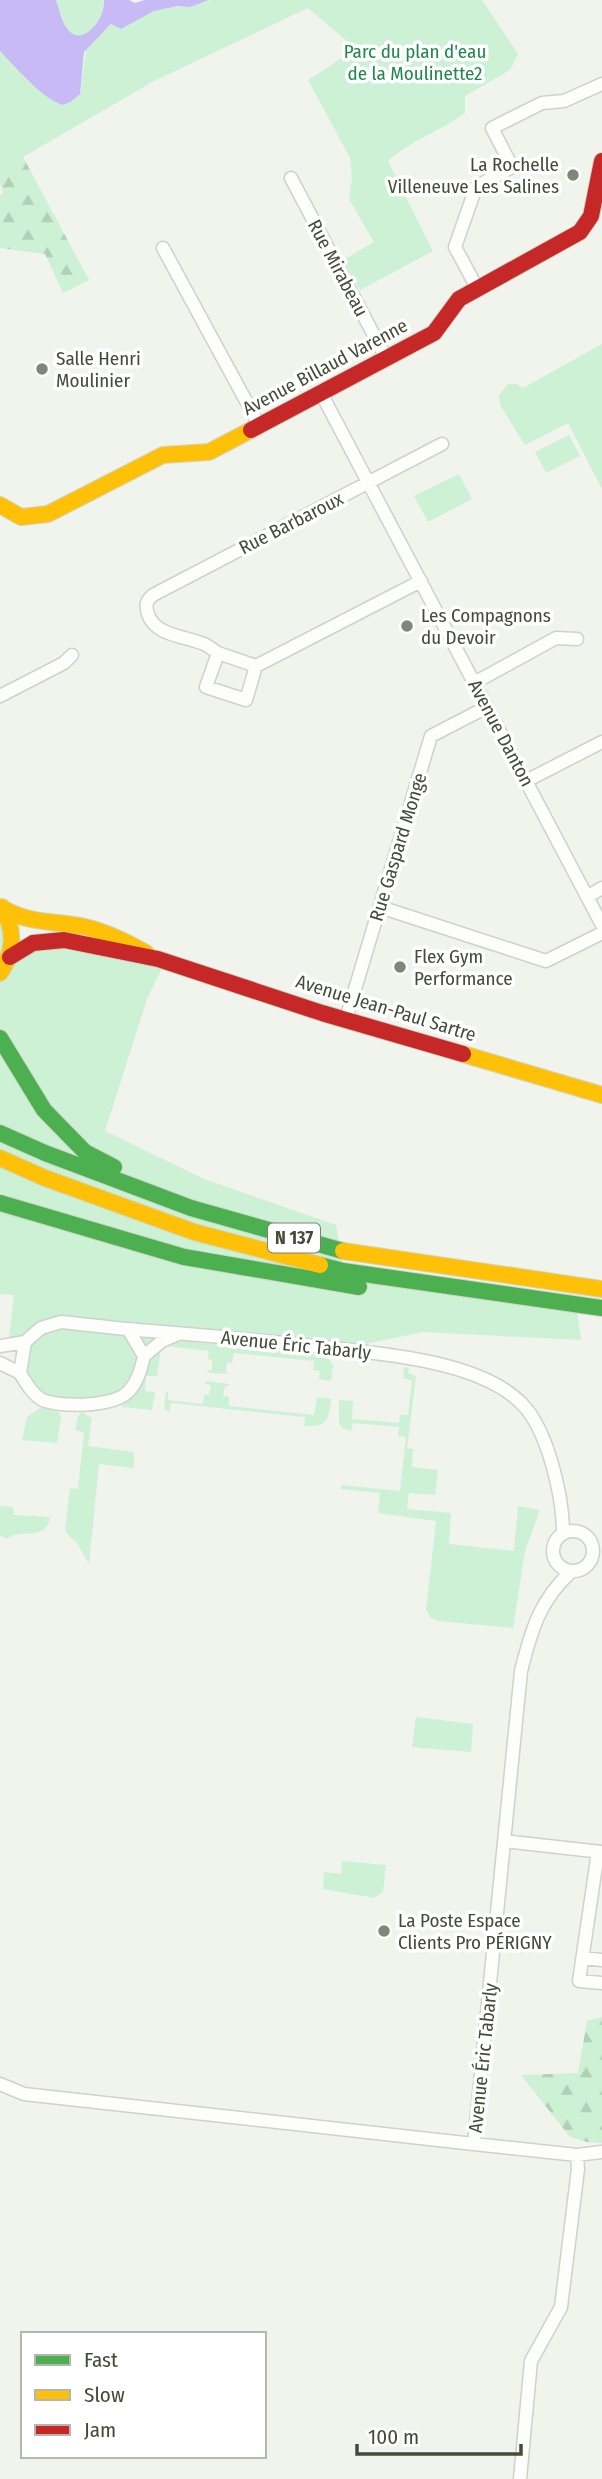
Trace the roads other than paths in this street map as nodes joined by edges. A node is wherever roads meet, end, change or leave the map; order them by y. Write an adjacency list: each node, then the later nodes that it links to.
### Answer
1 (602, 84): 5 (street)
2 (602, 161): 5 (main road, Avenue Billaud Varenne)
3 (291, 178): 6 (street, Rue Mirabeau)
4 (163, 248): 8 (street)
5 (477, 288): 6 (main road, Avenue Billaud Varenne)
6 (386, 358): 7 (main road, Avenue Billaud Varenne)
7 (321, 393): 8 (main road, Avenue Billaud Varenne); 10 (street, Avenue Danton)
8 (259, 425): 11 (main road, Avenue Billaud Varenne)
9 (442, 444): 10 (street, Rue Barbaroux)
10 (369, 482): 12 (street, Avenue Danton); 14 (street, Rue Barbaroux)
11 (0, 505)
12 (421, 581): 16 (street); 17 (street, Avenue Danton)
13 (577, 639): 17 (street)
14 (218, 653): 16 (street); 16 (street)
15 (72, 655): 18 (street)
16 (256, 666)
17 (474, 683): 19 (street, Avenue Danton)
18 (0, 696)
19 (487, 707): 21 (street, Avenue Danton); 25 (street, Rue Gaspard Monge)
20 (602, 742): 21 (street)
21 (526, 781): 23 (street, Avenue Danton)
22 (602, 888): 23 (street)
23 (587, 897): 26 (street, Avenue Danton)
24 (2, 907): 28 (main road); 29 (main road, Avenue Jean-Paul Sartre)
25 (380, 907): 27 (street); 31 (street, Rue Gaspard Monge)
26 (602, 925)
27 (602, 933)
28 (10, 957): 29 (main road, Avenue Jean-Paul Sartre); 30 (main road)
29 (159, 960): 31 (main road, Avenue Jean-Paul Sartre)
30 (0, 973)
31 (346, 1018): 33 (main road, Avenue Jean-Paul Sartre)
32 (0, 1038): 37 (main road)
33 (602, 1095)
34 (0, 1133): 37 (main road, N 137)
35 (0, 1158): 39 (main road, N 137)
36 (0, 1203): 39 (main road)
37 (191, 1208): 38 (main road, N 137)
38 (602, 1289)
39 (576, 1305): 40 (main road, N 137)
40 (602, 1308)
41 (128, 1329): 42 (street, Avenue Éric Tabarly); 43 (street, Avenue Éric Tabarly); 45 (street)
42 (180, 1333): 45 (street); 48 (street, Avenue Éric Tabarly)
43 (24, 1342): 44 (street); 47 (street)
44 (0, 1346)
45 (144, 1356): 47 (street)
46 (0, 1363): 47 (street)
47 (20, 1373)
48 (562, 1504): 49 (street, Avenue Éric Tabarly); 50 (street, Avenue Éric Tabarly)
49 (578, 1531): 50 (street); 51 (street)
50 (563, 1533): 52 (street)
51 (598, 1556): 53 (street)
52 (556, 1563): 53 (street); 54 (street, Avenue Éric Tabarly)
53 (572, 1571): 54 (street, Avenue Éric Tabarly)
54 (555, 1586): 55 (street, Avenue Éric Tabarly)
55 (504, 1841): 56 (street); 61 (street, Avenue Éric Tabarly)
56 (600, 1852): 57 (street)
57 (583, 1958): 58 (street); 59 (street)
58 (602, 1959)
59 (602, 1983)
60 (0, 2084): 61 (street, Avenue Éric Tabarly)
61 (474, 2144): 63 (street)
62 (602, 2152): 63 (street)
63 (578, 2155): 64 (street)
64 (520, 2479)

